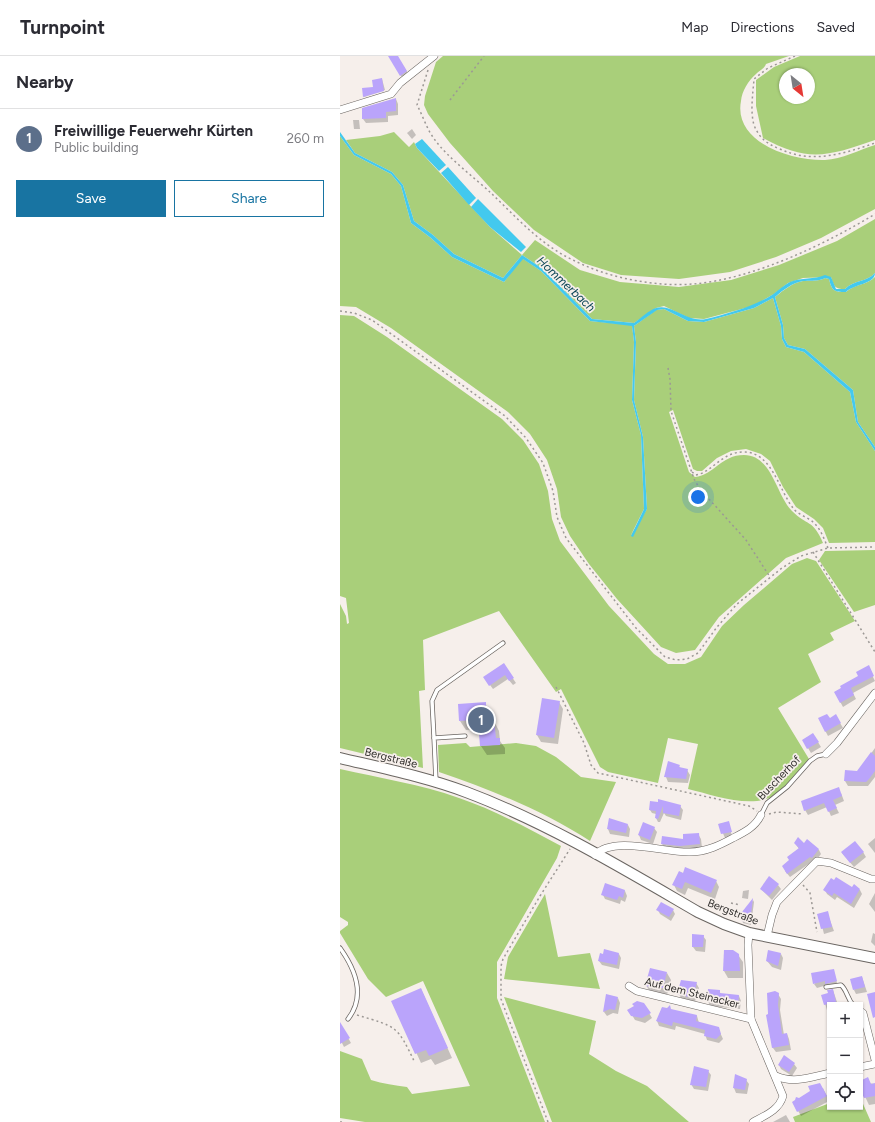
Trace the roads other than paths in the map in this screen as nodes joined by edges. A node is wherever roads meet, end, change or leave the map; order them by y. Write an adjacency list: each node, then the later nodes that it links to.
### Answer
1 (434, 56): 2 (street)
2 (340, 110)
3 (503, 642): 6 (lane, Bergstraße)
4 (875, 693): 7 (street, Buscherhof)
5 (465, 736): 6 (lane)
6 (434, 738): 9 (lane, Bergstraße)
7 (826, 754): 10 (lane, Buscherhof)
8 (340, 758): 9 (main road, Bergstraße)
9 (436, 782): 11 (main road, Bergstraße)
10 (761, 815): 11 (street)
11 (595, 854): 13 (main road, Bergstraße)
12 (875, 879): 14 (street)
13 (749, 933): 14 (main road, Bergstraße); 22 (street, Auf dem Steinacker)
14 (767, 936): 16 (main road, Bergstraße)
15 (340, 948): 21 (lane)
16 (875, 958)
17 (629, 986): 22 (street, Auf dem Steinacker)
18 (826, 987): 19 (lane)
19 (851, 1002)
20 (863, 1017): 23 (street)
21 (348, 1019)
22 (751, 1019): 27 (street, Auf dem Steinacker)
23 (875, 1060)
24 (875, 1064): 25 (street)
25 (863, 1066)
26 (827, 1074): 27 (street)
27 (776, 1076): 28 (street, Auf dem Steinacker)
28 (753, 1122)

